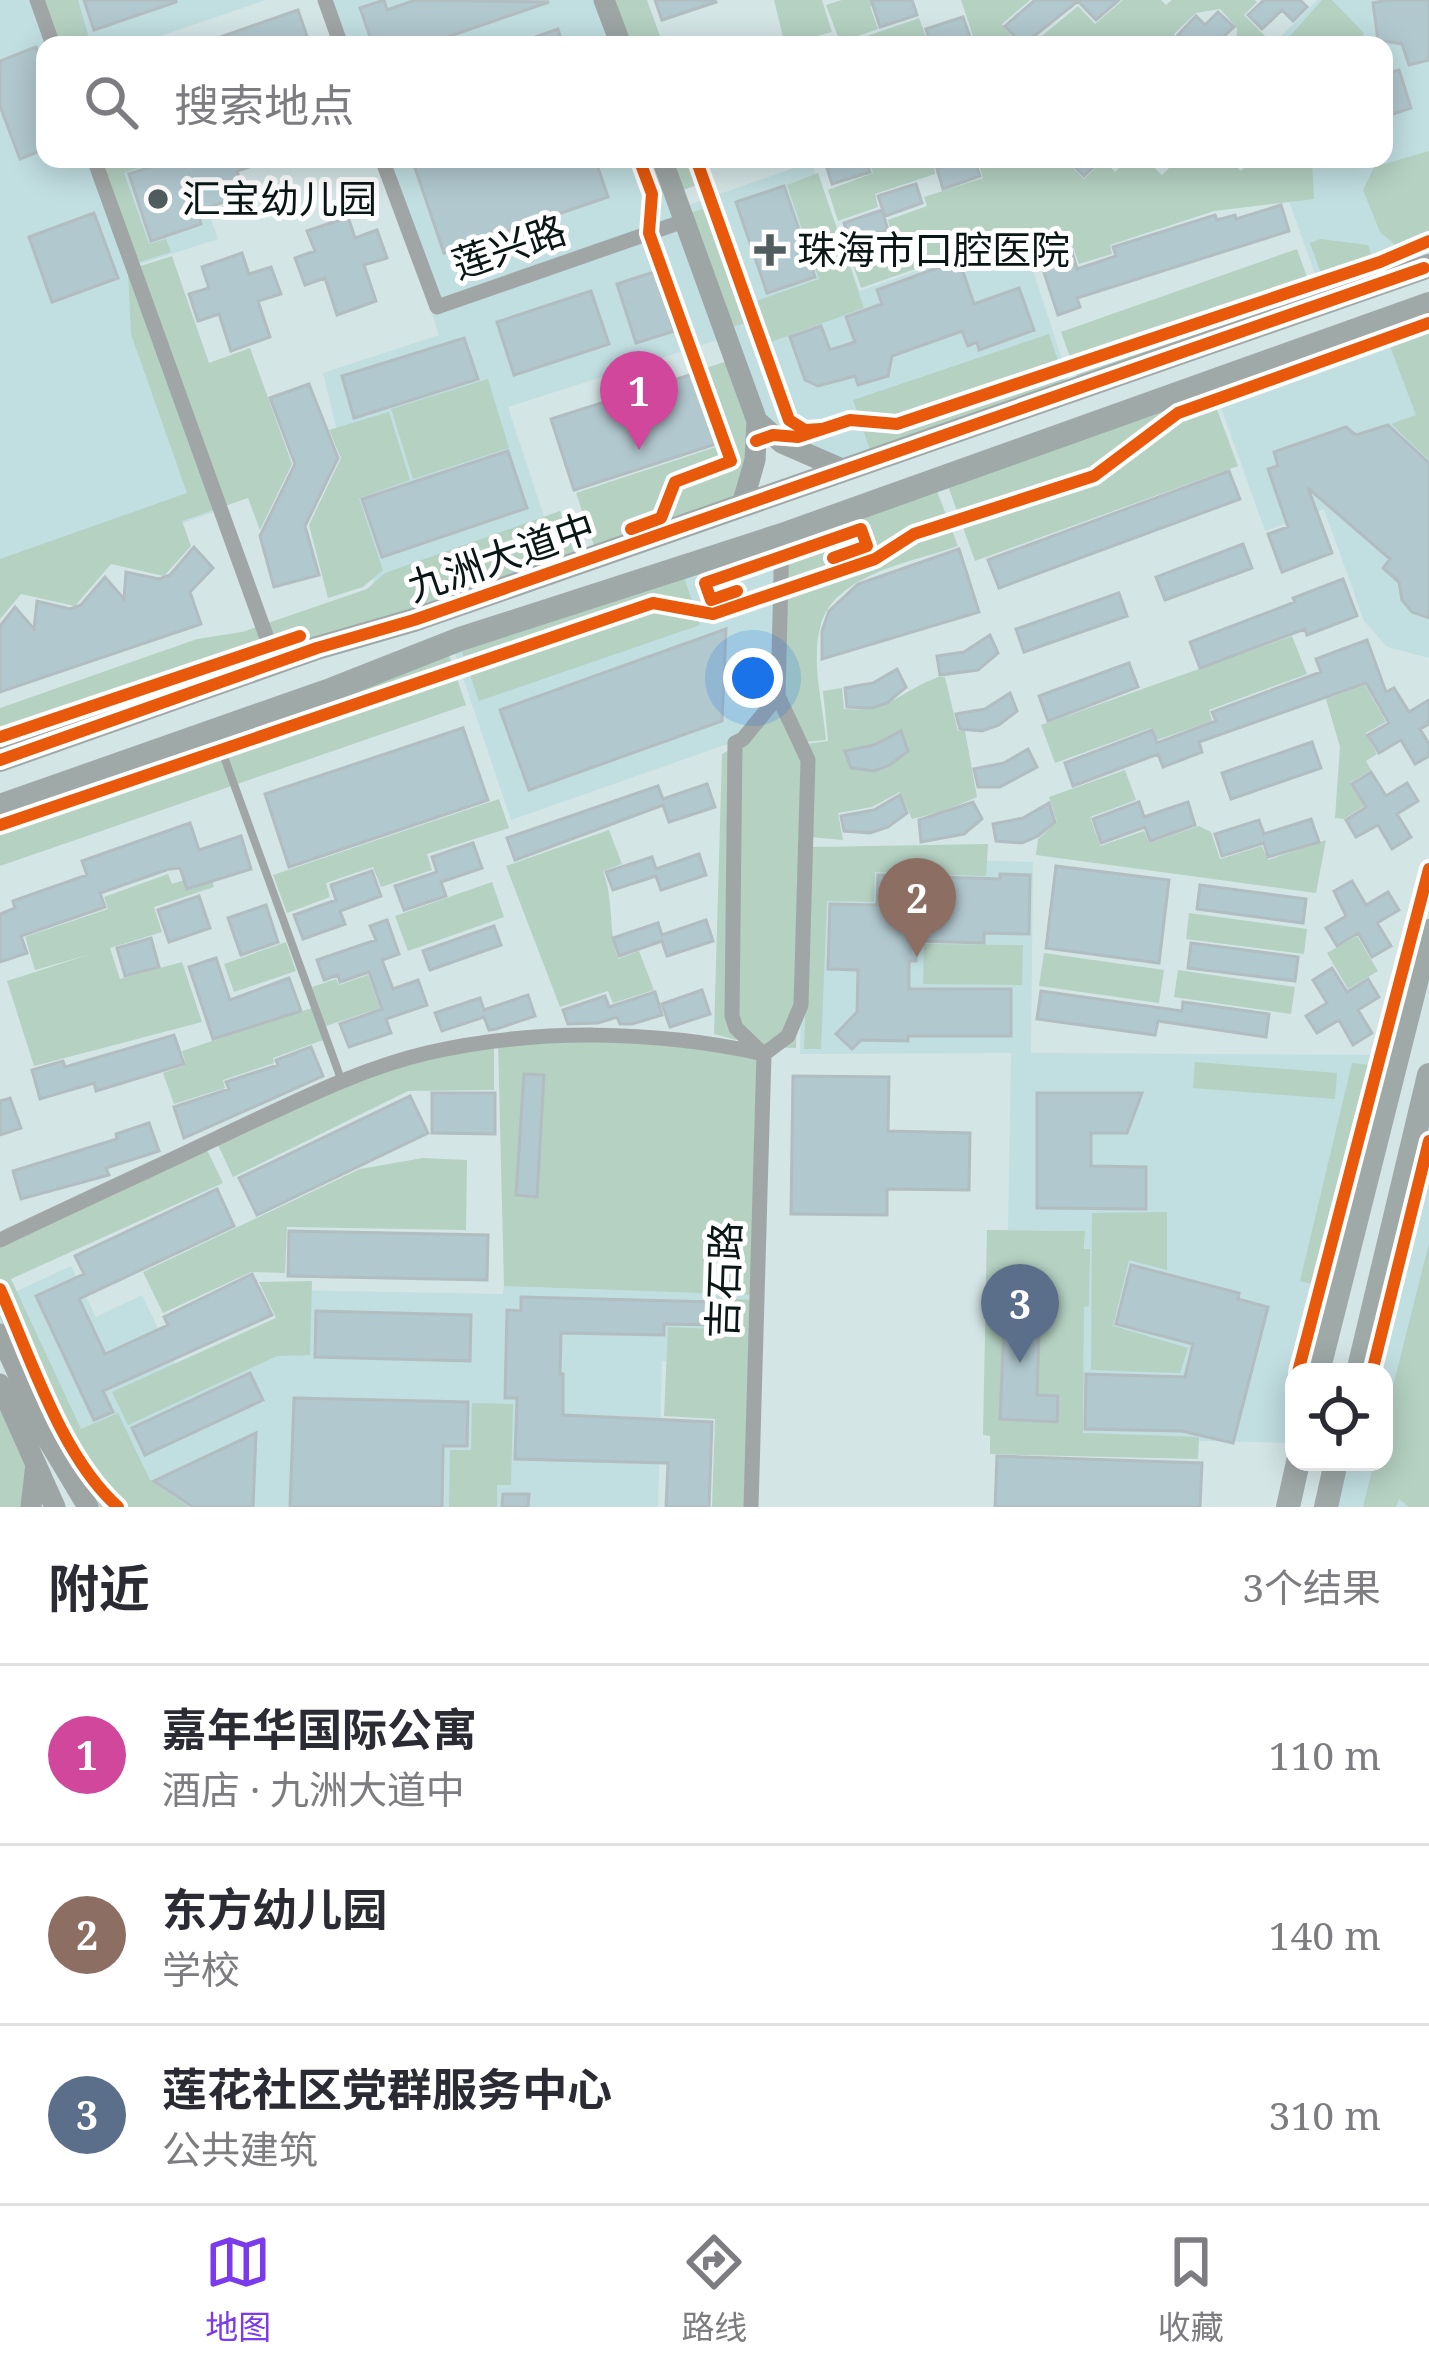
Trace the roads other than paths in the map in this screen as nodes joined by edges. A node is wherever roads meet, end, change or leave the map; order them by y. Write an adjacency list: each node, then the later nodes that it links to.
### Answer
1 (37, 0): 4 (street)
2 (325, 0): 5 (street)
3 (604, 0): 6 (main road)
4 (50, 36)
5 (338, 36)
6 (617, 36)
7 (97, 168): 17 (street)
8 (385, 168): 10 (street, 莲兴路)
9 (665, 168): 10 (main road)
10 (684, 221): 13 (main road)
11 (1427, 266): 14 (main road, 九洲大道中)
12 (1428, 305): 16 (main road, 九洲大道中)
13 (758, 421): 14 (main road); 15 (main road)
14 (844, 470): 15 (main road, 九洲大道中)
15 (742, 505): 17 (main road, 九洲大道中)
16 (782, 535): 18 (street); 19 (main road, 九洲大道中)
17 (276, 663): 20 (main road, 九洲大道中)
18 (778, 696): 23 (street); 23 (street)
19 (215, 730): 21 (main road, 九洲大道中); 25 (lane)
20 (0, 760)
21 (0, 806)
22 (1429, 931): 28 (main road)
23 (764, 1054): 25 (street); 38 (street, 吉石路)
24 (1429, 1075): 29 (main road)
25 (341, 1081): 26 (street)
26 (0, 1240)
27 (0, 1334): 34 (main road)
28 (1320, 1363)
29 (1360, 1363)
30 (0, 1384): 31 (main road)
31 (36, 1463): 36 (main road); 37 (main road)
32 (1296, 1471): 35 (main road)
33 (1334, 1471): 39 (main road)
34 (87, 1503)
35 (1288, 1504)
36 (32, 1507)
37 (55, 1507)
38 (751, 1507)
39 (1326, 1507)

